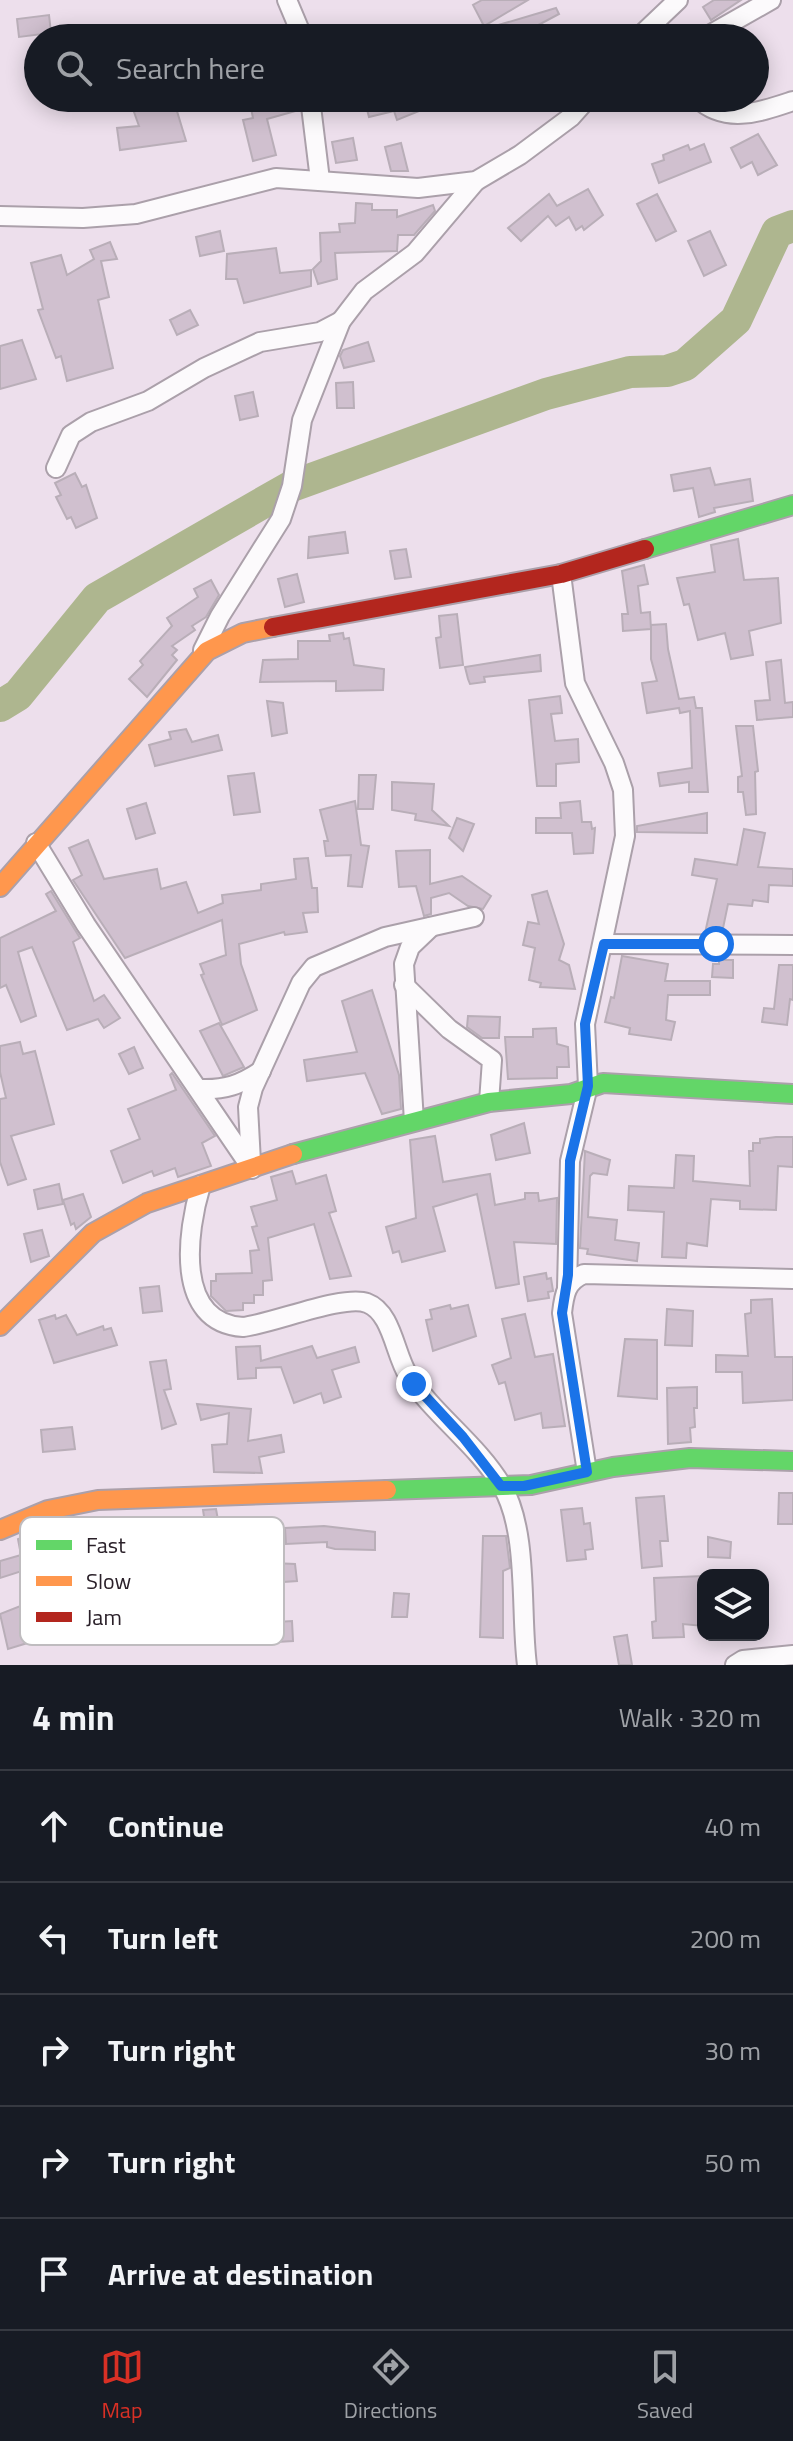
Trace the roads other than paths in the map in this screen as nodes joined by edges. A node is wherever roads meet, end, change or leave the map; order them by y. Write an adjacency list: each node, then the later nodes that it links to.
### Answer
1 (287, 0): 4 (street)
2 (678, 0): 5 (street)
3 (771, 0): 6 (street)
4 (297, 24)
5 (653, 24)
6 (729, 24)
7 (793, 101): 8 (street)
8 (769, 108)
9 (312, 112): 13 (street)
10 (575, 112): 14 (street)
11 (720, 112): 12 (street)
12 (754, 112)
13 (320, 180): 14 (street); 15 (street)
14 (476, 181): 16 (street)
15 (0, 216)
16 (341, 321): 17 (street); 20 (street)
17 (56, 468)
18 (793, 505): 19 (street)
19 (561, 574): 20 (street); 25 (street)
20 (203, 650): 21 (street)
21 (36, 843): 22 (street); 30 (street)
22 (0, 887)
23 (474, 917): 24 (street)
24 (433, 925): 27 (street); 28 (street)
25 (604, 944): 26 (street); 29 (street)
26 (793, 945)
27 (404, 985): 32 (street); 33 (street)
28 (261, 1071): 30 (street); 34 (street)
29 (588, 1086): 31 (street); 32 (street); 37 (street)
30 (200, 1089): 34 (street)
31 (793, 1094)
32 (489, 1102): 33 (street)
33 (414, 1121): 34 (street)
34 (252, 1169): 35 (street)
35 (201, 1185): 38 (street); 41 (street)
36 (793, 1279): 37 (street)
37 (567, 1288): 40 (street)
38 (0, 1326)
39 (793, 1461): 40 (street)
40 (587, 1472): 41 (street)
41 (501, 1486): 42 (street); 46 (street)
42 (29, 1517)
43 (20, 1521): 44 (street)
44 (0, 1530)
45 (793, 1655): 47 (street)
46 (527, 1665)
47 (735, 1665)

